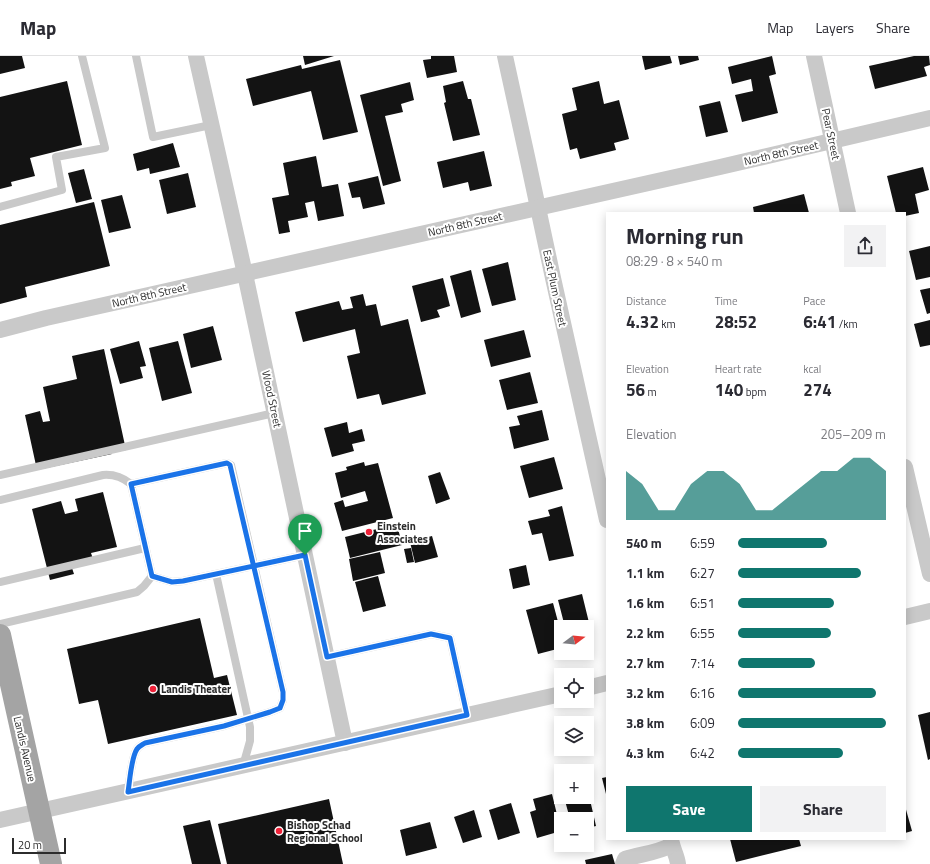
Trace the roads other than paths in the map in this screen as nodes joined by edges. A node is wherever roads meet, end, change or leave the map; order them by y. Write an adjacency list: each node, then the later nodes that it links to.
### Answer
1 (82, 56): 9 (lane)
2 (136, 56): 7 (lane)
3 (196, 56): 7 (street, Wood Street)
4 (505, 56): 10 (street, East Plum Street)
5 (814, 56): 8 (street, Pear Street)
6 (930, 118): 8 (street, North 8th Street)
7 (211, 125): 12 (street, Wood Street)
8 (833, 140): 10 (street, North 8th Street); 11 (street, Pear Street)
9 (0, 207)
10 (538, 208): 12 (street, North 8th Street); 19 (street, East Plum Street)
11 (848, 212)
12 (245, 274): 13 (street, North 8th Street); 14 (street, Wood Street)
13 (0, 330)
14 (274, 413): 16 (lane); 21 (street, Wood Street)
15 (906, 471): 24 (street)
16 (0, 475)
17 (131, 484): 18 (lane); 20 (lane); 22 (lane)
18 (0, 500)
19 (606, 515)
20 (145, 548): 25 (lane); 26 (lane)
21 (305, 555): 22 (lane); 31 (street, Wood Street)
22 (253, 566): 23 (lane); 36 (lane)
23 (216, 574): 25 (lane); 36 (lane)
24 (930, 574)
25 (152, 576): 29 (lane)
26 (0, 582)
27 (930, 611): 28 (street)
28 (906, 617)
29 (0, 624)
30 (0, 635): 40 (main road, Landis Avenue)
31 (327, 657): 35 (lane); 37 (street, Wood Street)
32 (606, 683): 33 (street)
33 (594, 686)
34 (554, 696): 35 (street)
35 (467, 715): 37 (street)
36 (247, 718): 38 (lane); 39 (lane)
37 (345, 743): 38 (street)
38 (243, 766): 39 (street)
39 (128, 792): 40 (street)
40 (39, 812): 41 (street); 43 (main road, Landis Avenue)
41 (0, 820)
42 (671, 842): 44 (street); 45 (street)
43 (50, 864)
44 (623, 864)
45 (678, 864)

